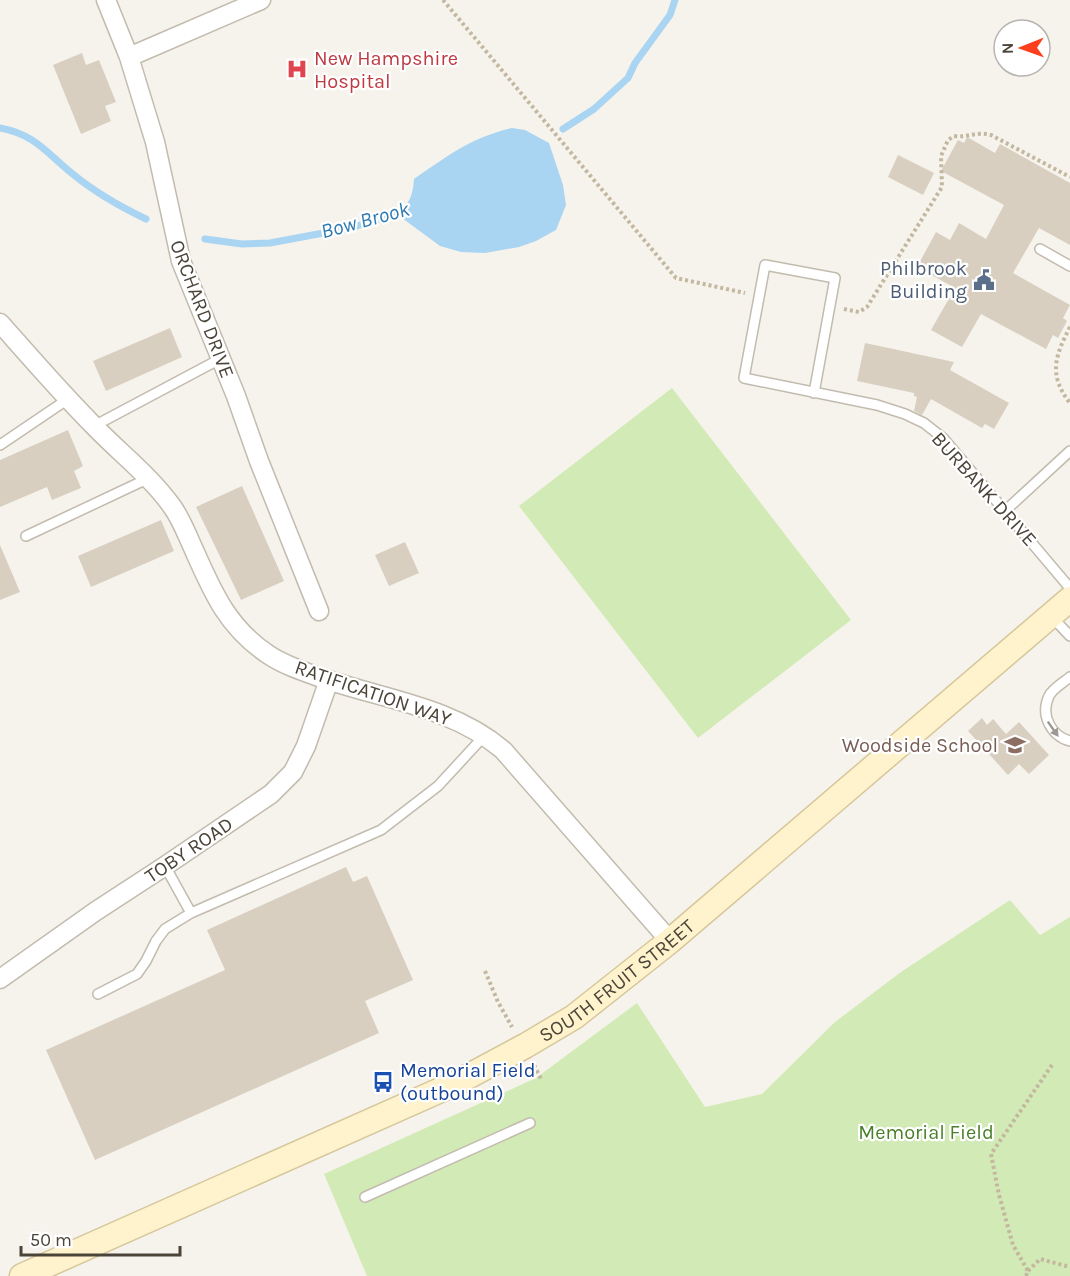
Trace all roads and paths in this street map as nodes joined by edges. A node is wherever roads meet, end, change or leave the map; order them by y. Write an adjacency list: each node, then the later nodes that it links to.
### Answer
1 (106, 0): 4 (street, ORCHARD DRIVE)
2 (261, 0): 4 (street)
3 (443, 0): 8 (path)
4 (129, 57): 12 (street, ORCHARD DRIVE)
5 (1070, 177): 9 (path)
6 (1040, 249): 7 (lane)
7 (1070, 266)
8 (758, 296): 13 (lane, BURBANK DRIVE); 13 (lane, BURBANK DRIVE)
9 (859, 312)
10 (0, 323): 14 (street, RATIFICATION WAY)
11 (1070, 327): 15 (path)
12 (220, 359): 16 (lane); 24 (street, ORCHARD DRIVE)
13 (814, 393): 20 (lane, BURBANK DRIVE)
14 (68, 399): 16 (street, RATIFICATION WAY); 17 (lane)
15 (1070, 403)
16 (94, 426): 19 (street, RATIFICATION WAY)
17 (0, 445)
18 (1070, 451): 20 (lane)
19 (147, 479): 21 (lane); 28 (street, RATIFICATION WAY)
20 (1006, 510): 22 (lane, BURBANK DRIVE)
21 (26, 536)
22 (1070, 588)
23 (1070, 599): 25 (street, SOUTH FRUIT STREET)
24 (319, 611)
25 (1051, 615): 26 (lane); 33 (street, SOUTH FRUIT STREET)
26 (1070, 636)
27 (1070, 677): 30 (lane, one-way to 30)
28 (329, 680): 29 (street, RATIFICATION WAY); 31 (street, TOBY ROAD)
29 (485, 735): 32 (lane); 33 (street, RATIFICATION WAY)
30 (1070, 741)
31 (165, 866): 32 (lane); 35 (street, TOBY ROAD)
32 (191, 913): 36 (lane)
33 (670, 941): 43 (street, SOUTH FRUIT STREET)
34 (485, 971): 37 (path)
35 (0, 979)
36 (98, 994)
37 (498, 1002)
38 (1052, 1065): 42 (path)
39 (530, 1124): 40 (lane)
40 (365, 1197)
41 (1070, 1267): 42 (path)
42 (1027, 1274)
43 (22, 1276)

